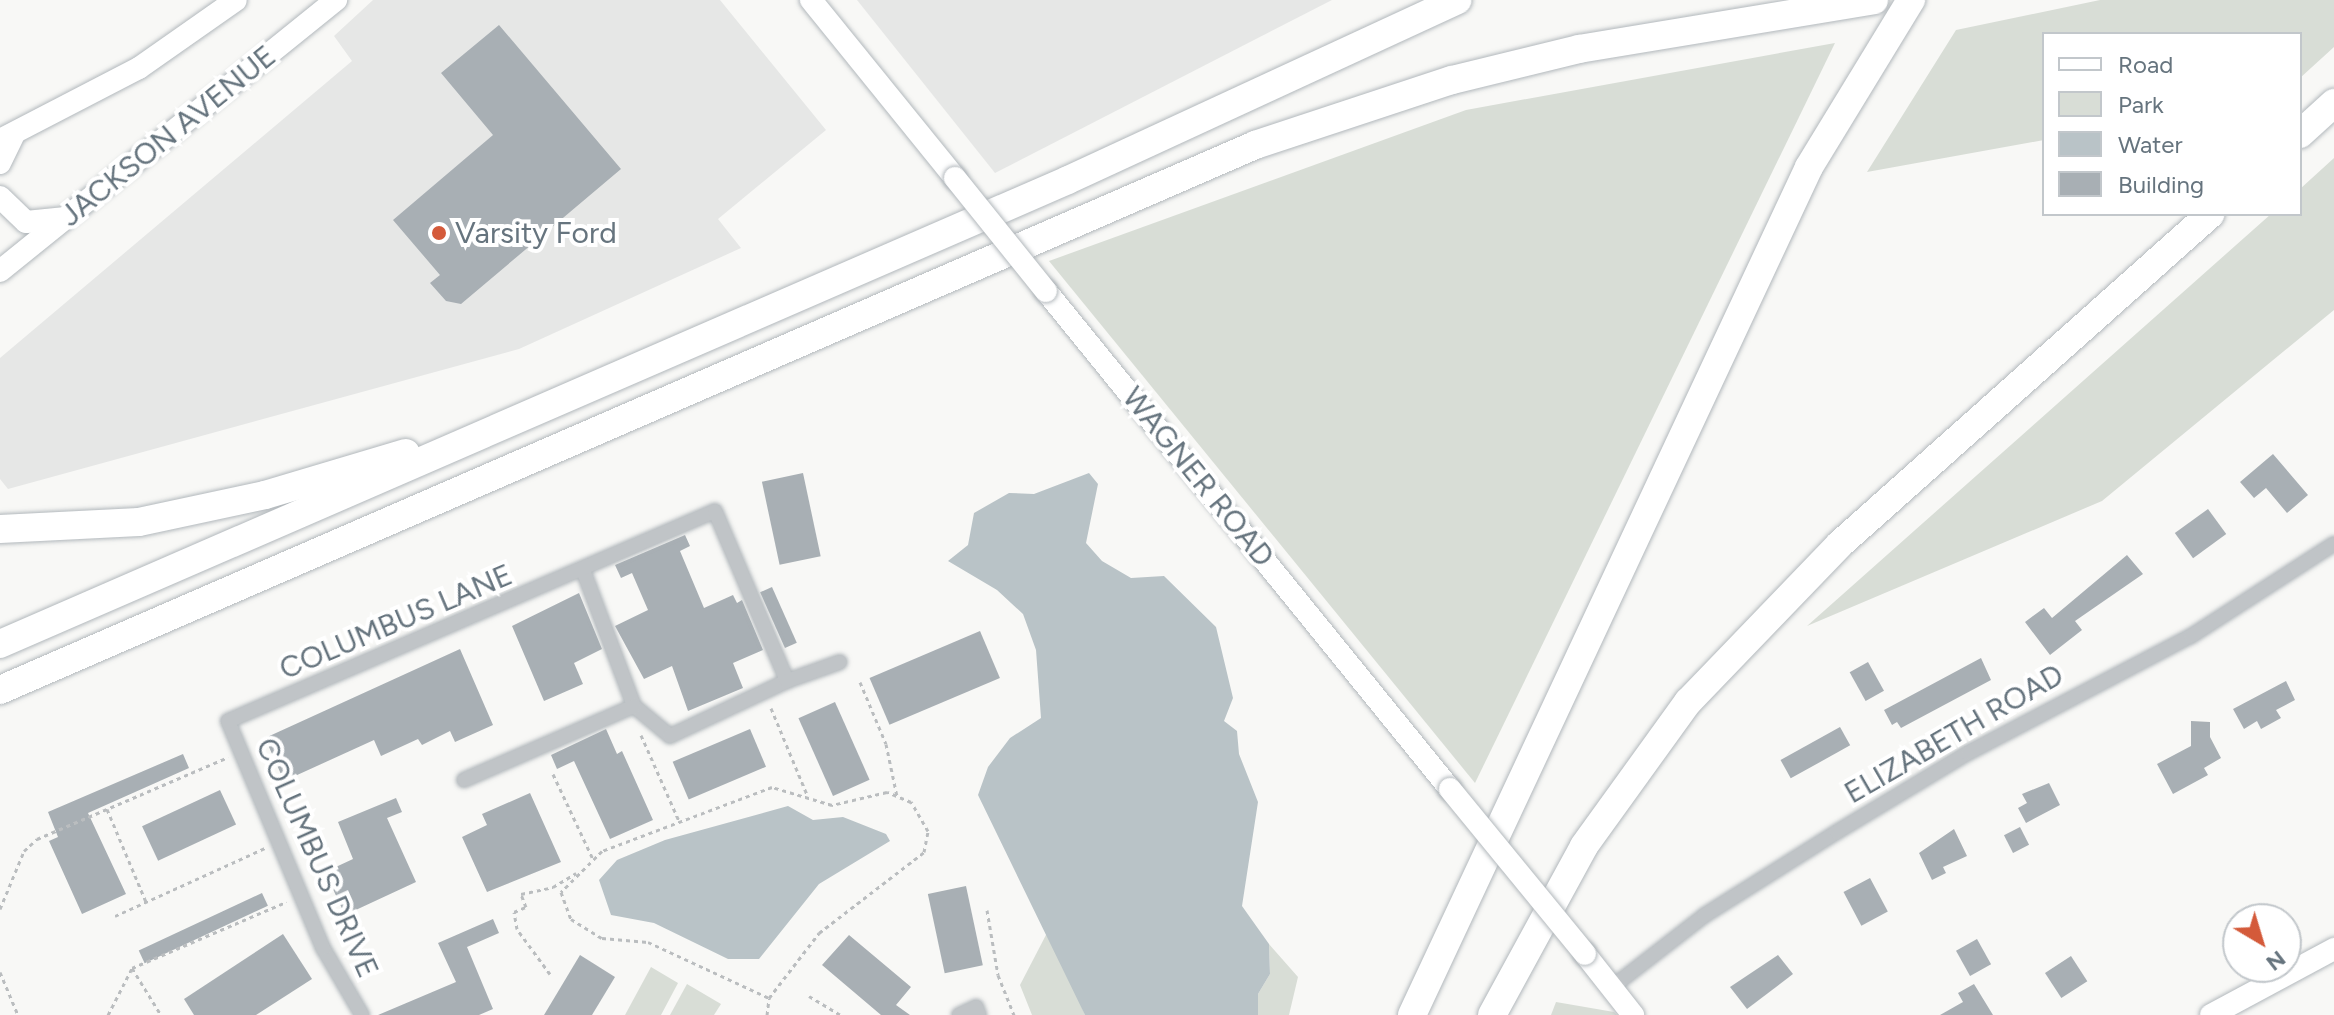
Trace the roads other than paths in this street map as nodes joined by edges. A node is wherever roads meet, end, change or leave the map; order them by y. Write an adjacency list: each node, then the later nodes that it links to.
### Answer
1 (236, 0): 9 (main road)
2 (336, 0): 13 (main road, JACKSON AVENUE)
3 (811, 0): 27 (main road, WAGNER ROAD, bridge)
4 (1457, 0): 15 (highway)
5 (1874, 0): 22 (highway)
6 (1911, 0): 31 (highway)
7 (2334, 103): 8 (highway)
8 (2302, 132)
9 (7, 137): 10 (main road)
10 (0, 163)
11 (0, 197): 13 (main road)
12 (2208, 216): 32 (highway)
13 (67, 218): 14 (main road, JACKSON AVENUE)
14 (0, 271)
15 (526, 418): 16 (highway); 19 (highway)
16 (0, 529)
17 (2334, 544): 27 (street, ELIZABETH ROAD)
18 (583, 570): 21 (street, COLUMBUS LANE); 23 (street); 24 (street, COLUMBUS LANE)
19 (0, 644)
20 (840, 662): 21 (street)
21 (787, 681): 23 (street)
22 (0, 690)
23 (634, 706): 25 (street)
24 (228, 721): 28 (street, COLUMBUS DRIVE)
25 (464, 780)
26 (2334, 949): 34 (main road)
27 (1611, 988): 33 (main road, WAGNER ROAD)
28 (362, 1015)
29 (959, 1015): 30 (street)
30 (979, 1015)
31 (1412, 1015)
32 (1492, 1015)
33 (1633, 1015)
34 (2211, 1015)

